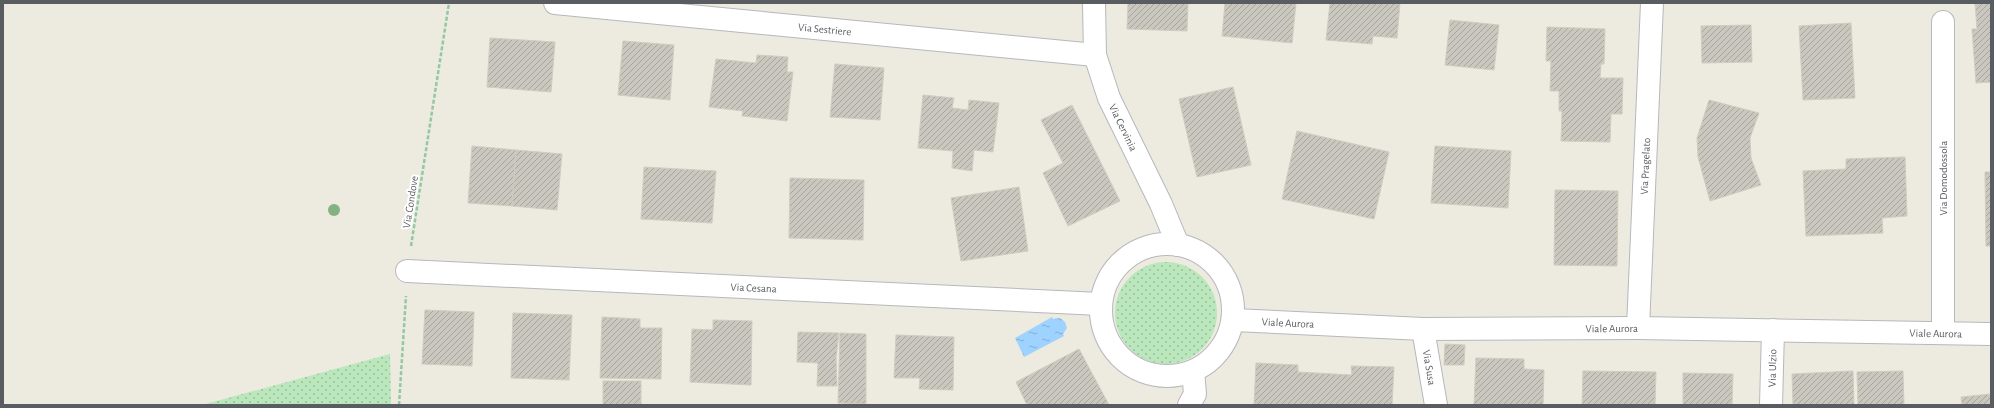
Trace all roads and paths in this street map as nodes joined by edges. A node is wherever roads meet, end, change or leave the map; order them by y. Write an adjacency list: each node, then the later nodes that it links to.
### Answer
1 (449, 3): 8 (path, Via Condove)
2 (555, 3): 6 (street, Via Sestriere)
3 (1094, 3): 6 (street, Via Cervinia)
4 (1652, 3): 11 (street, Via Pragelato)
5 (1943, 22): 14 (street, Via Domodossola)
6 (1095, 55): 7 (street, Via Cervinia)
7 (1178, 245): 9 (street); 10 (street)
8 (407, 271): 9 (street, Via Cesana); 17 (path, Via Condove)
9 (1100, 304): 16 (street)
10 (1233, 320): 12 (street, Viale Aurora); 16 (street)
11 (1638, 328): 12 (street, Viale Aurora); 13 (street, Viale Aurora)
12 (1423, 329): 19 (street, Via Susa)
13 (1773, 330): 14 (street, Viale Aurora); 20 (street, Via Ulzio)
14 (1943, 333): 15 (street, Viale Aurora)
15 (1991, 334)
16 (1193, 371): 18 (street)
17 (399, 405)
18 (1189, 405)
19 (1436, 405)
20 (1771, 405)

